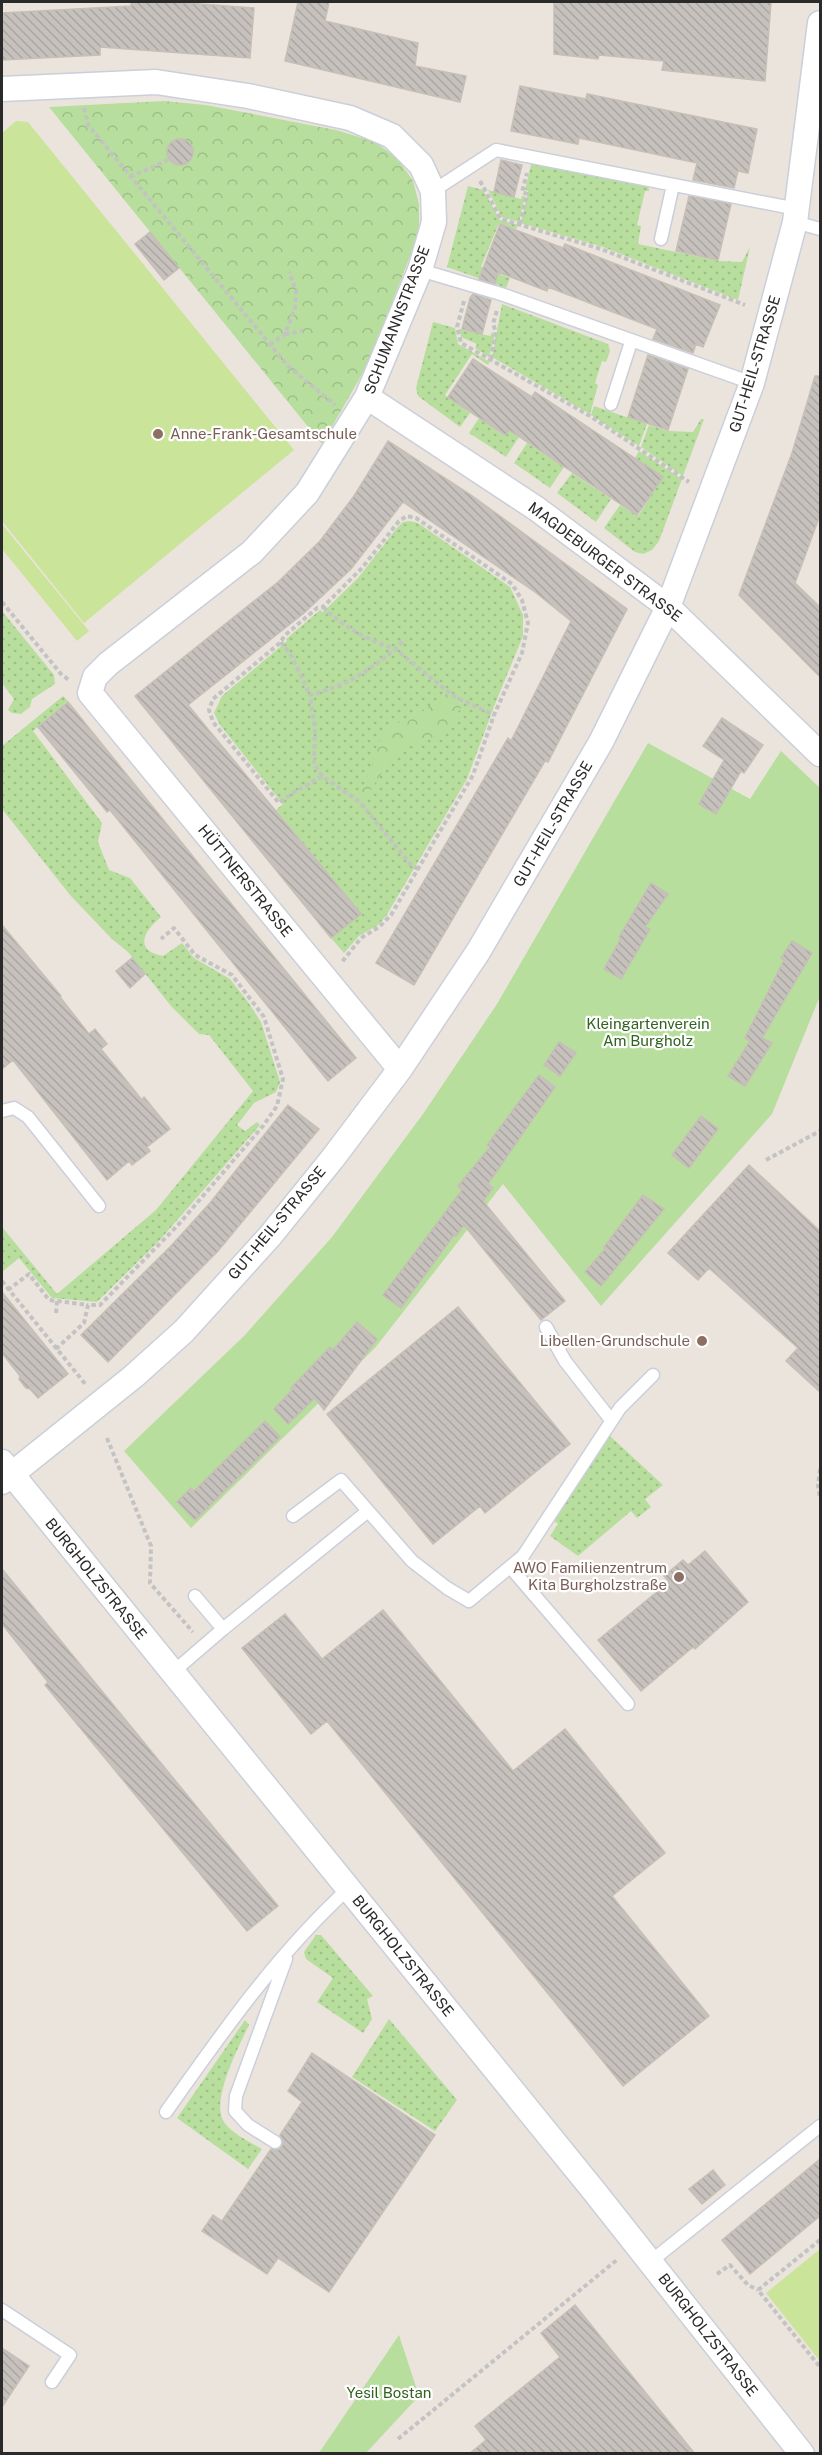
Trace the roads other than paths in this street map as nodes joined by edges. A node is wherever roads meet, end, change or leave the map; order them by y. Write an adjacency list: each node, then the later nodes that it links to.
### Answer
1 (820, 23): 5 (street, GUT-HEIL-STRASSE)
2 (2, 89): 4 (street, SCHUMANNSTRASSE)
3 (673, 185): 4 (lane); 5 (lane); 7 (lane)
4 (433, 191): 8 (street, SCHUMANNSTRASSE)
5 (796, 216): 6 (lane); 10 (street, GUT-HEIL-STRASSE)
6 (820, 228)
7 (661, 239)
8 (420, 270): 9 (lane); 11 (street, SCHUMANNSTRASSE)
9 (631, 342): 10 (lane); 12 (lane)
10 (752, 383): 13 (street, GUT-HEIL-STRASSE)
11 (367, 397): 13 (street, MAGDEBURGER STRASSE); 14 (street, SCHUMANNSTRASSE)
12 (611, 404)
13 (668, 607): 15 (street, MAGDEBURGER STRASSE); 16 (street, GUT-HEIL-STRASSE)
14 (90, 693): 16 (street, HÜTTNERSTRASSE)
15 (820, 754)
16 (400, 1069): 22 (street, GUT-HEIL-STRASSE)
17 (2, 1111): 18 (lane)
18 (99, 1206)
19 (546, 1327): 21 (lane)
20 (653, 1375): 21 (lane)
21 (611, 1420): 25 (lane)
22 (5, 1472): 28 (street, BURGHOLZSTRASSE)
23 (368, 1511): 24 (lane); 25 (lane); 27 (lane)
24 (292, 1515)
25 (510, 1567): 29 (lane)
26 (195, 1596): 27 (lane)
27 (223, 1629): 28 (lane)
28 (172, 1673): 30 (street, BURGHOLZSTRASSE)
29 (628, 1704)
30 (348, 1889): 31 (lane); 35 (street, BURGHOLZSTRASSE)
31 (290, 1950): 32 (lane); 34 (lane)
32 (166, 2112)
33 (820, 2126): 35 (lane)
34 (275, 2142)
35 (643, 2253): 38 (street, BURGHOLZSTRASSE)
36 (2, 2310): 37 (lane)
37 (52, 2382)
38 (802, 2454)

